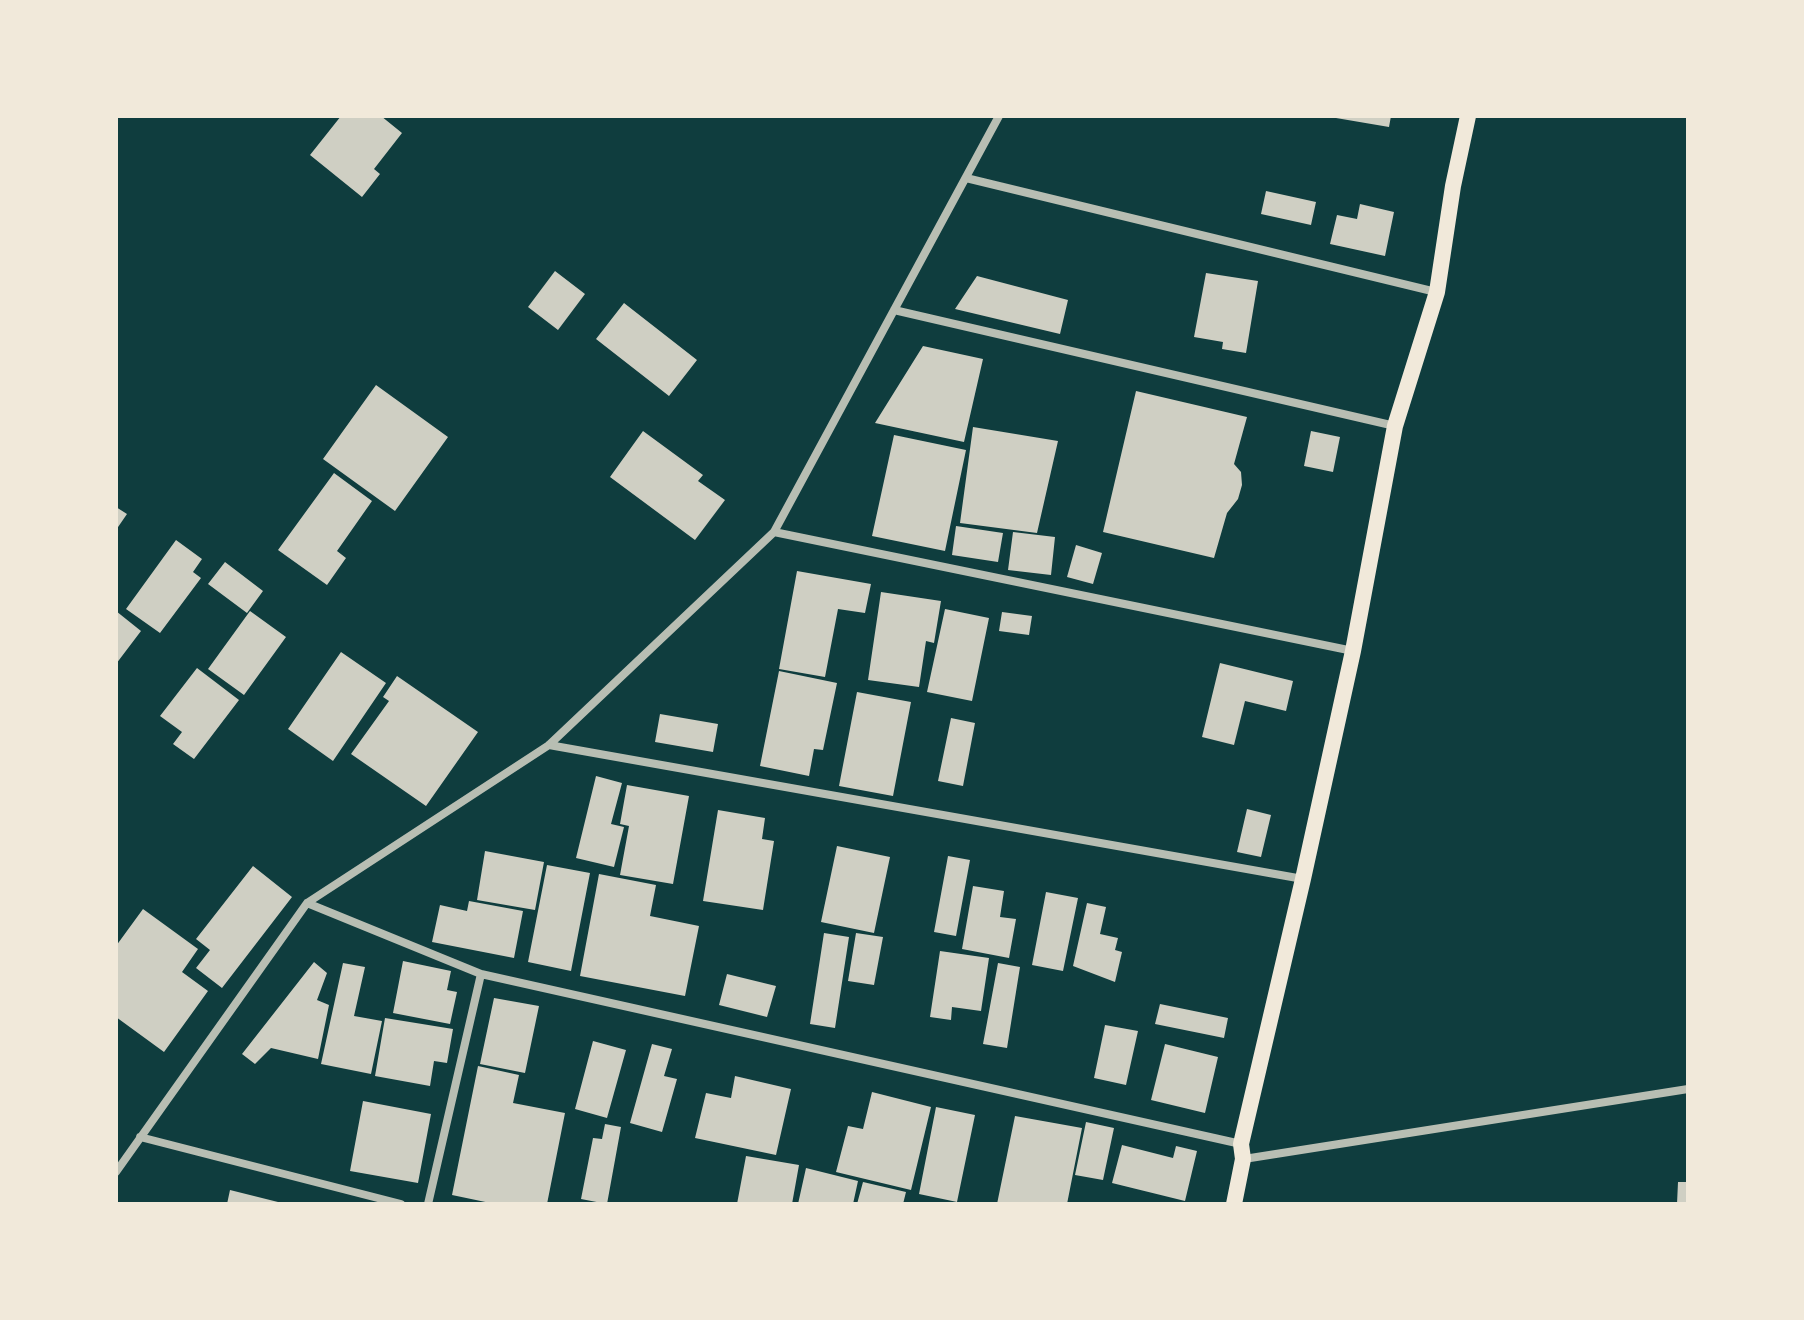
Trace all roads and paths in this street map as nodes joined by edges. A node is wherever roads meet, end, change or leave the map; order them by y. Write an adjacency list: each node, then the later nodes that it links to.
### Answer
1 (999, 116): 3 (street)
2 (1468, 116): 4 (main road)
3 (966, 178): 4 (street); 5 (street)
4 (1437, 292): 6 (main road)
5 (894, 310): 6 (street); 7 (street)
6 (1395, 426): 8 (main road)
7 (774, 532): 8 (street); 9 (street)
8 (1353, 651): 10 (main road)
9 (549, 745): 10 (street); 11 (street)
10 (1303, 879): 15 (main road)
11 (307, 903): 12 (street); 14 (street)
12 (481, 974): 15 (street); 18 (street)
13 (1688, 1089): 15 (street)
14 (140, 1137): 16 (street); 17 (street)
15 (1242, 1152): 19 (main road)
16 (116, 1172)
17 (401, 1204)
18 (428, 1204)
19 (1234, 1204)

